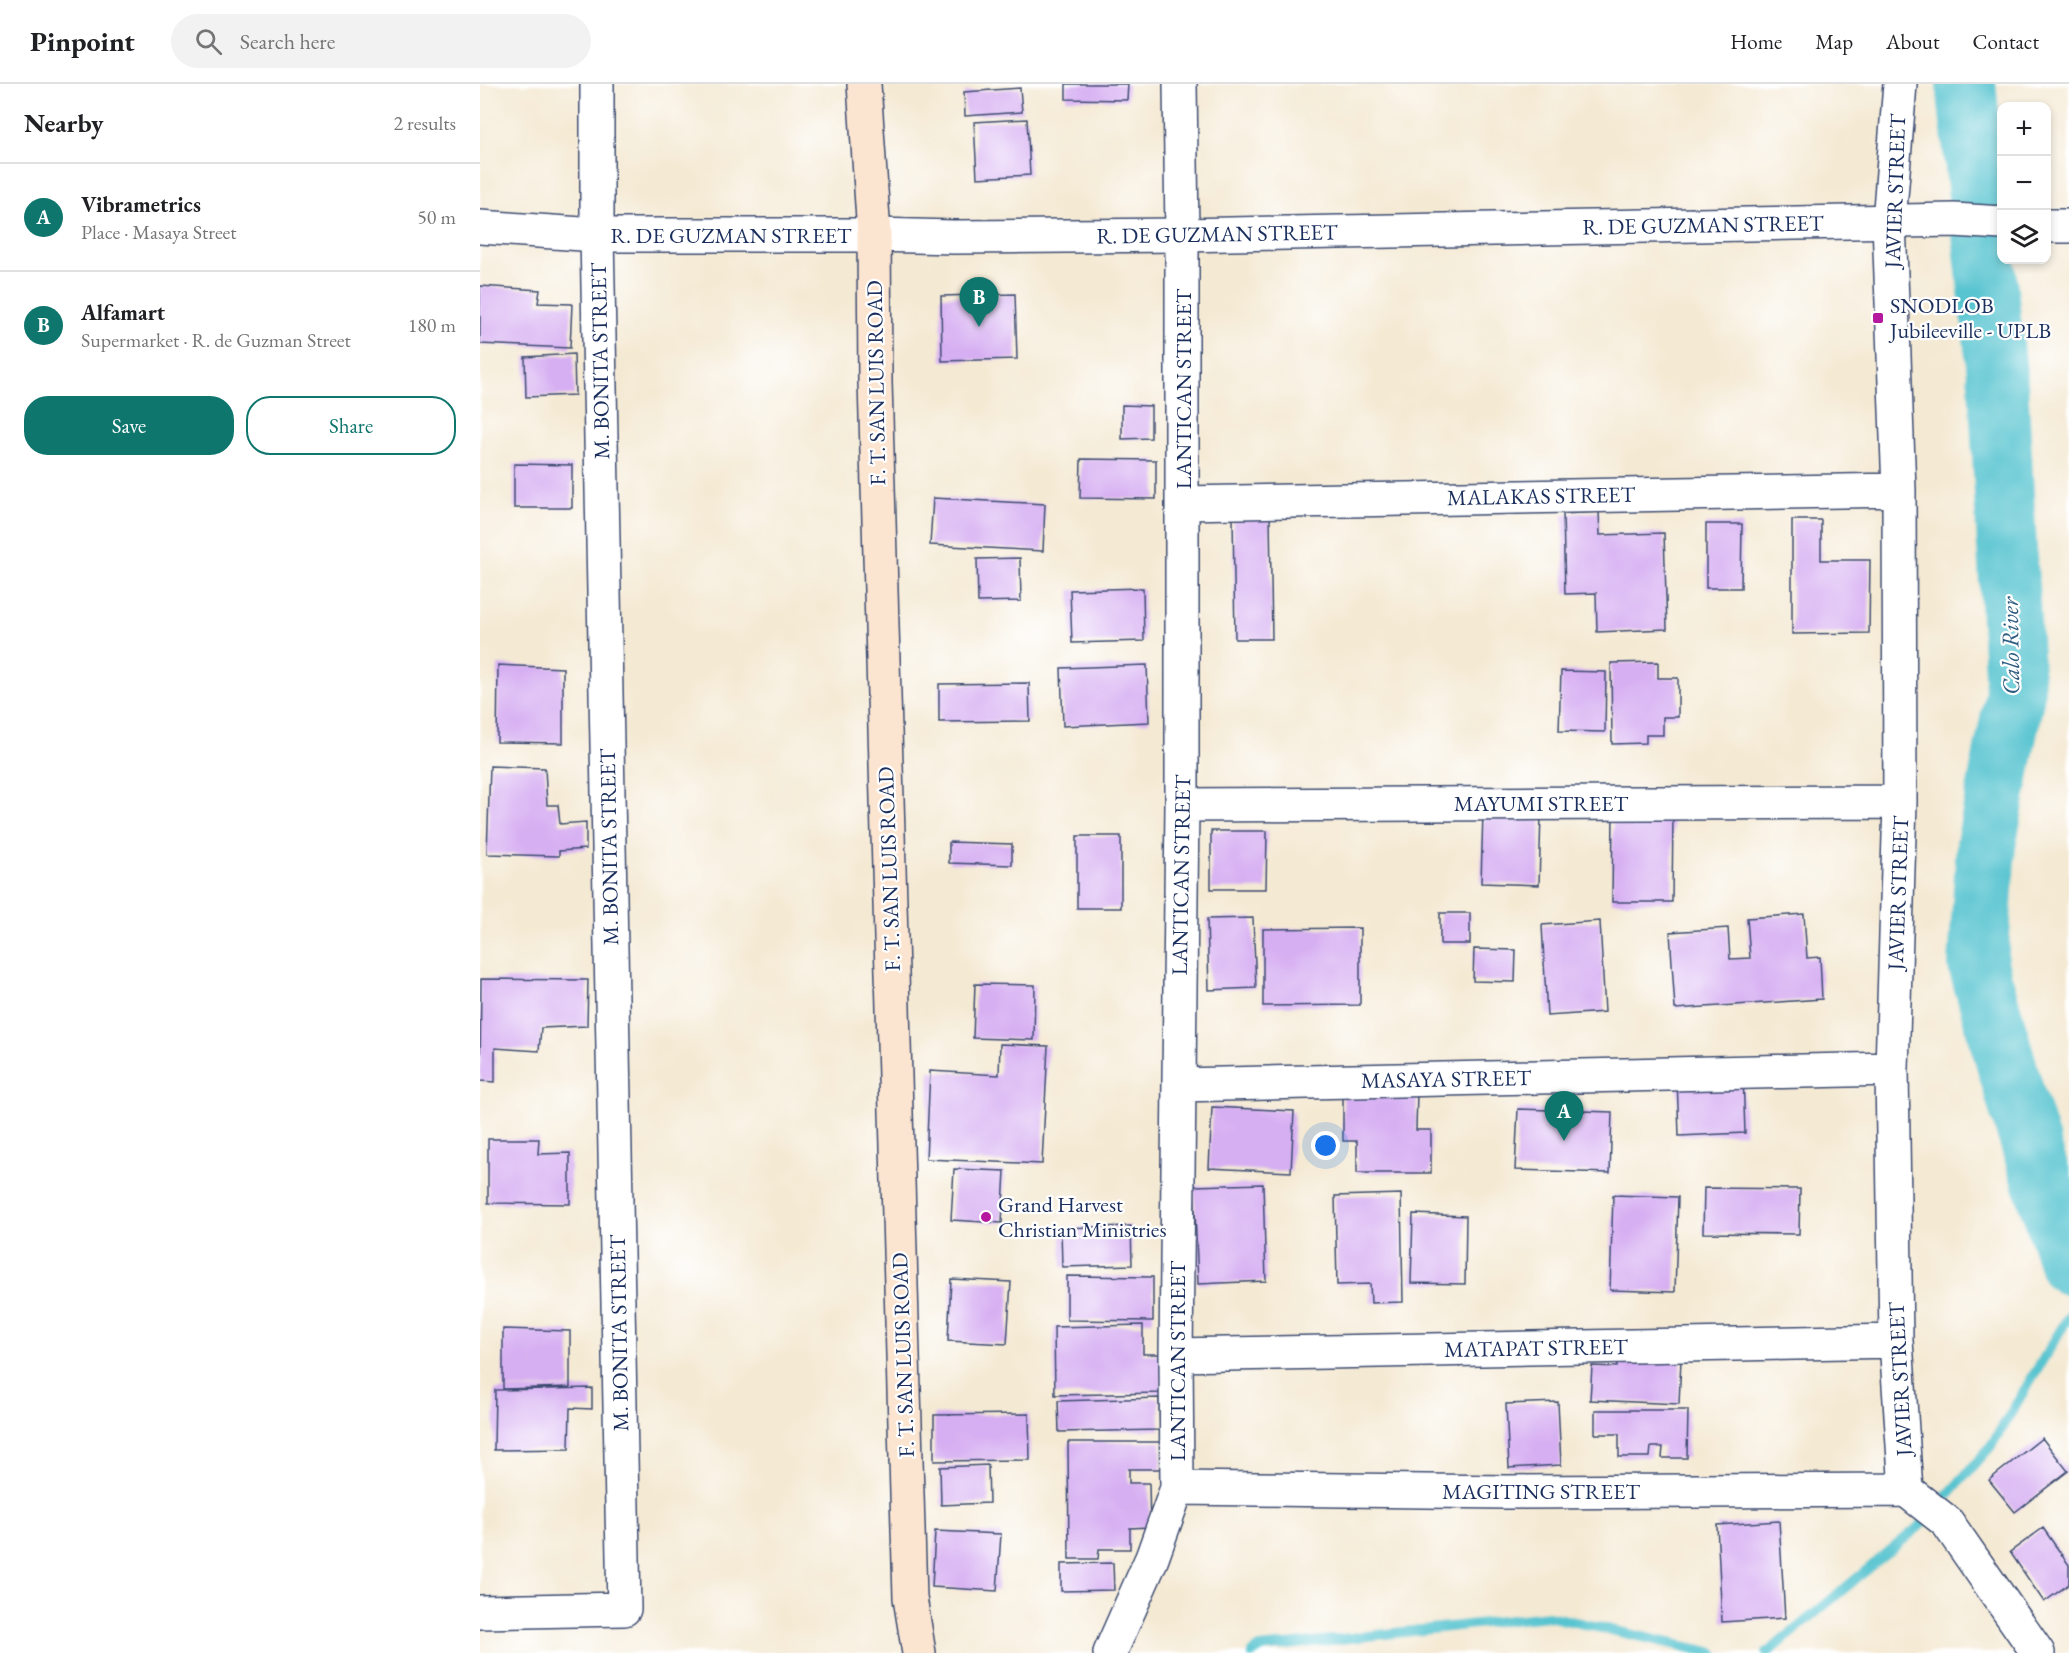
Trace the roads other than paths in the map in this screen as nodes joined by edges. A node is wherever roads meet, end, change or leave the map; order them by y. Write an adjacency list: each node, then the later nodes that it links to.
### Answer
1 (597, 84): 10 (street, M. BONITA STREET)
2 (864, 84): 11 (main road, F. T. SAN LUIS ROAD)
3 (1180, 84): 12 (street, LANTICAN STREET)
4 (1900, 84): 5 (street, JAVIER STREET)
5 (1889, 222): 6 (street, R. DE GUZMAN STREET); 12 (street, R. DE GUZMAN STREET); 13 (street, JAVIER STREET)
6 (1997, 223)
7 (2051, 226): 8 (street)
8 (2069, 226)
9 (480, 227): 10 (street, R. DE GUZMAN STREET)
10 (597, 235): 11 (street, R. DE GUZMAN STREET); 23 (street, M. BONITA STREET)
11 (874, 235): 12 (street, R. DE GUZMAN STREET); 24 (main road, F. T. SAN LUIS ROAD)
12 (1182, 235): 14 (street, LANTICAN STREET)
13 (1899, 490): 14 (street, MALAKAS STREET); 15 (street, JAVIER STREET)
14 (1183, 503): 16 (street, LANTICAN STREET)
15 (1900, 802): 16 (street, MAYUMI STREET); 17 (street, JAVIER STREET)
16 (1182, 805): 18 (street, LANTICAN STREET)
17 (1892, 1069): 18 (street, MASAYA STREET); 19 (street, JAVIER STREET)
18 (1179, 1085): 20 (street, LANTICAN STREET)
19 (1896, 1341): 20 (street, MATAPAT STREET); 22 (street, JAVIER STREET)
20 (1176, 1355): 21 (street, LANTICAN STREET)
21 (1177, 1488): 22 (street, MAGITING STREET); 25 (street, LANTICAN STREET)
22 (1906, 1490): 26 (street)
23 (480, 1612)
24 (919, 1653)
25 (1110, 1653)
26 (2038, 1653)

